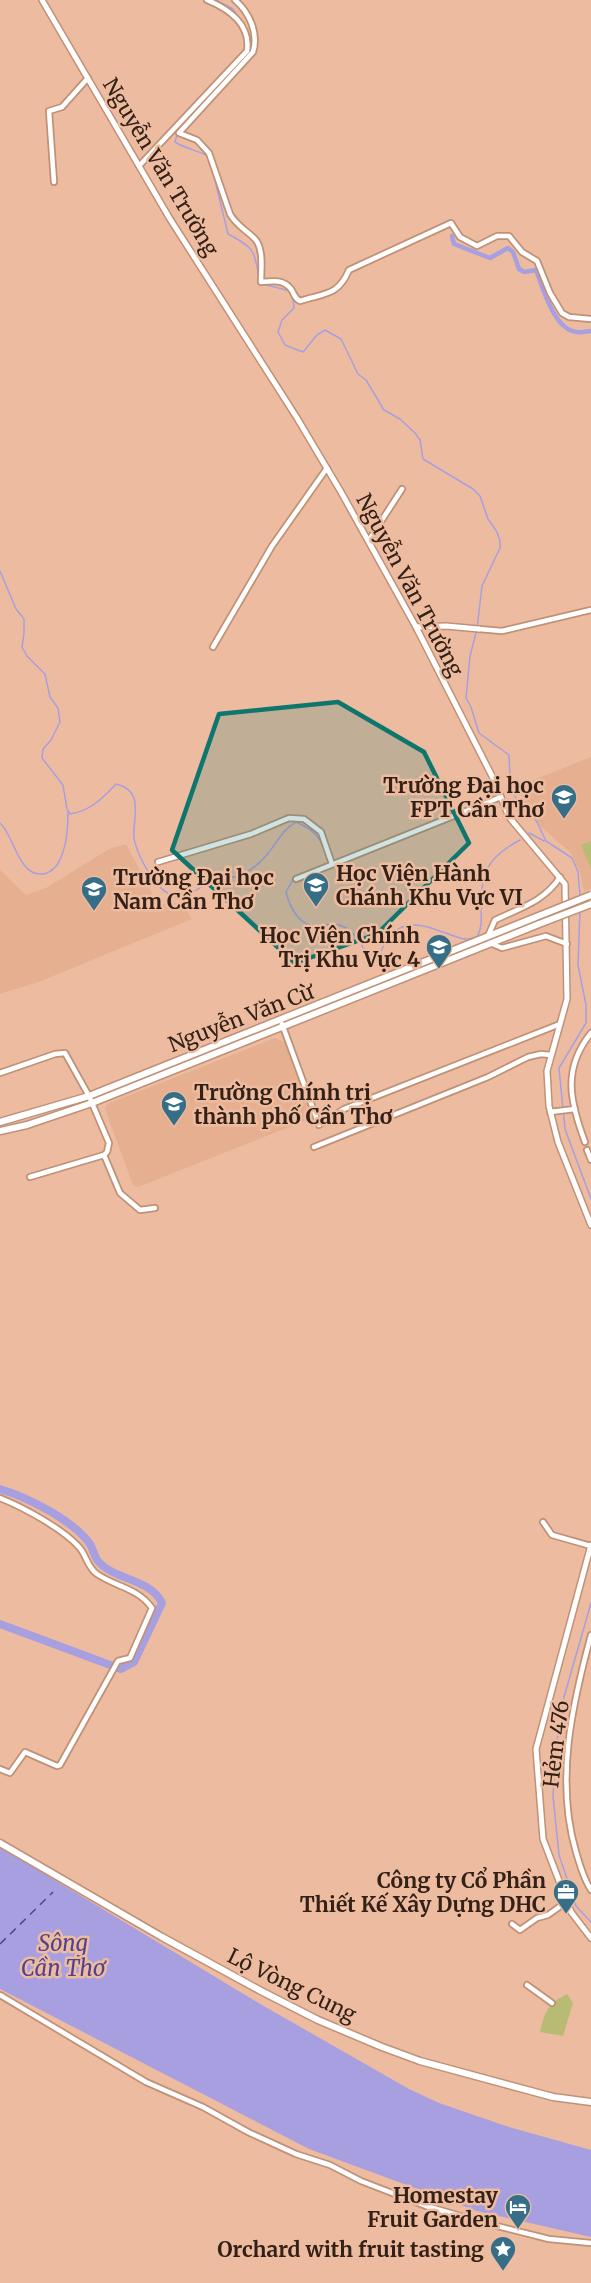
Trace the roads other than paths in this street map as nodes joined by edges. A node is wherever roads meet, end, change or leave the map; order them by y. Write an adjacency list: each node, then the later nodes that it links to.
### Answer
1 (42, 0): 6 (street, Nguyễn Văn Trường)
2 (207, 0): 5 (street)
3 (235, 0): 4 (street)
4 (253, 28): 5 (street); 9 (street)
5 (245, 32): 7 (street)
6 (88, 78): 7 (street, Nguyễn Văn Trường); 8 (street)
7 (139, 166): 10 (street, Nguyễn Văn Trường)
8 (54, 182)
9 (591, 320)
10 (327, 468): 12 (street, Nguyễn Văn Trường); 16 (street)
11 (402, 489): 12 (street)
12 (369, 540): 14 (street, Nguyễn Văn Trường)
13 (591, 610): 15 (street)
14 (416, 627): 15 (street); 17 (street, Nguyễn Văn Trường)
15 (477, 629)
16 (213, 647)
17 (501, 797): 19 (street); 20 (street, Nguyễn Văn Trường)
18 (158, 862): 19 (street)
19 (332, 864): 21 (street)
20 (560, 877): 24 (street); 25 (street, Nguyễn Văn Trường)
21 (296, 879)
22 (591, 895): 24 (main road, Nguyễn Văn Cừ, bridge)
23 (591, 904): 24 (main road, Nguyễn Văn Cừ, bridge)
24 (489, 940): 25 (street); 26 (main road, Nguyễn Văn Cừ)
25 (567, 944): 27 (street, Nguyễn Văn Trường)
26 (282, 1024): 27 (street); 29 (main road, Nguyễn Văn Cừ); 31 (main road, Nguyễn Văn Cừ)
27 (560, 1024): 30 (street, Nguyễn Văn Trường)
28 (591, 1033): 35 (street)
29 (199, 1052): 31 (main road); 33 (main road, Nguyễn Văn Cừ)
30 (551, 1055): 36 (street, Nguyễn Văn Trường); 40 (street)
31 (202, 1060): 34 (main road, Nguyễn Văn Cừ)
32 (0, 1073): 33 (street)
33 (89, 1096): 34 (street); 37 (main road, Nguyễn Văn Cừ)
34 (92, 1103): 38 (main road, Nguyễn Văn Cừ); 42 (street)
35 (573, 1109): 36 (street); 39 (street)
36 (554, 1111): 46 (street, Nguyễn Văn Trường)
37 (0, 1122)
38 (0, 1131)
39 (585, 1142)
40 (314, 1146)
41 (587, 1150): 43 (street)
42 (104, 1155): 44 (street); 45 (street)
43 (591, 1161)
44 (30, 1177)
45 (155, 1208)
46 (591, 1225)
47 (0, 1498): 52 (street)
48 (543, 1522): 49 (street)
49 (591, 1546): 50 (street)
50 (589, 1558): 55 (street)
51 (591, 1635): 54 (street, Hẻm 476)
52 (0, 1769)
53 (0, 1843): 61 (main road, Lộ Vòng Cung)
54 (591, 1890)
55 (566, 1902): 56 (street); 57 (street)
56 (512, 1924)
57 (591, 1938)
58 (526, 1985): 60 (street)
59 (0, 1995): 62 (street)
60 (552, 2003)
61 (591, 2102)
62 (591, 2243)

